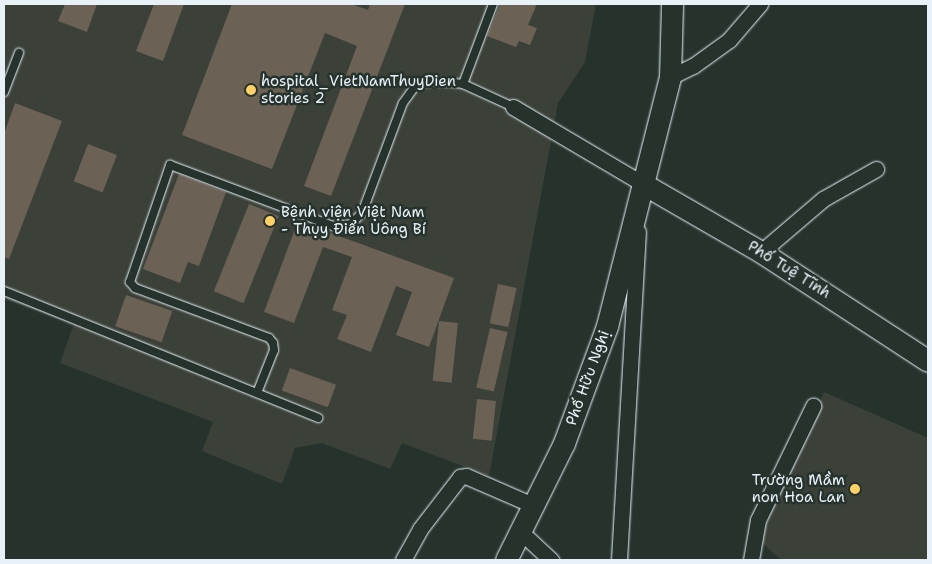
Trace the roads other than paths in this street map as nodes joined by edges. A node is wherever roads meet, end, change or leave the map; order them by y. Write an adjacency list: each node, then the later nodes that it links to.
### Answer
1 (493, 4): 6 (lane)
2 (672, 4): 5 (main road, Phố Hữu Nghị)
3 (760, 4): 5 (street)
4 (19, 53): 7 (lane)
5 (670, 77): 10 (main road, Phố Hữu Nghị)
6 (463, 84): 8 (lane); 14 (lane)
7 (4, 92)
8 (513, 107): 10 (street)
9 (876, 169): 11 (street)
10 (643, 193): 11 (main road, Phố Tuệ Tĩnh); 17 (main road, Phố Hữu Nghị); 22 (street)
11 (761, 252): 13 (main road, Phố Tuệ Tĩnh)
12 (4, 291): 14 (lane)
13 (928, 361)
14 (257, 393): 16 (lane)
15 (814, 406): 23 (street)
16 (318, 418)
17 (535, 506): 18 (main road, Phố Hữu Nghị); 19 (street)
18 (522, 533): 20 (main road, Phố Hữu Nghị); 21 (street)
19 (403, 560)
20 (506, 560)
21 (552, 560)
22 (619, 560)
23 (751, 560)

